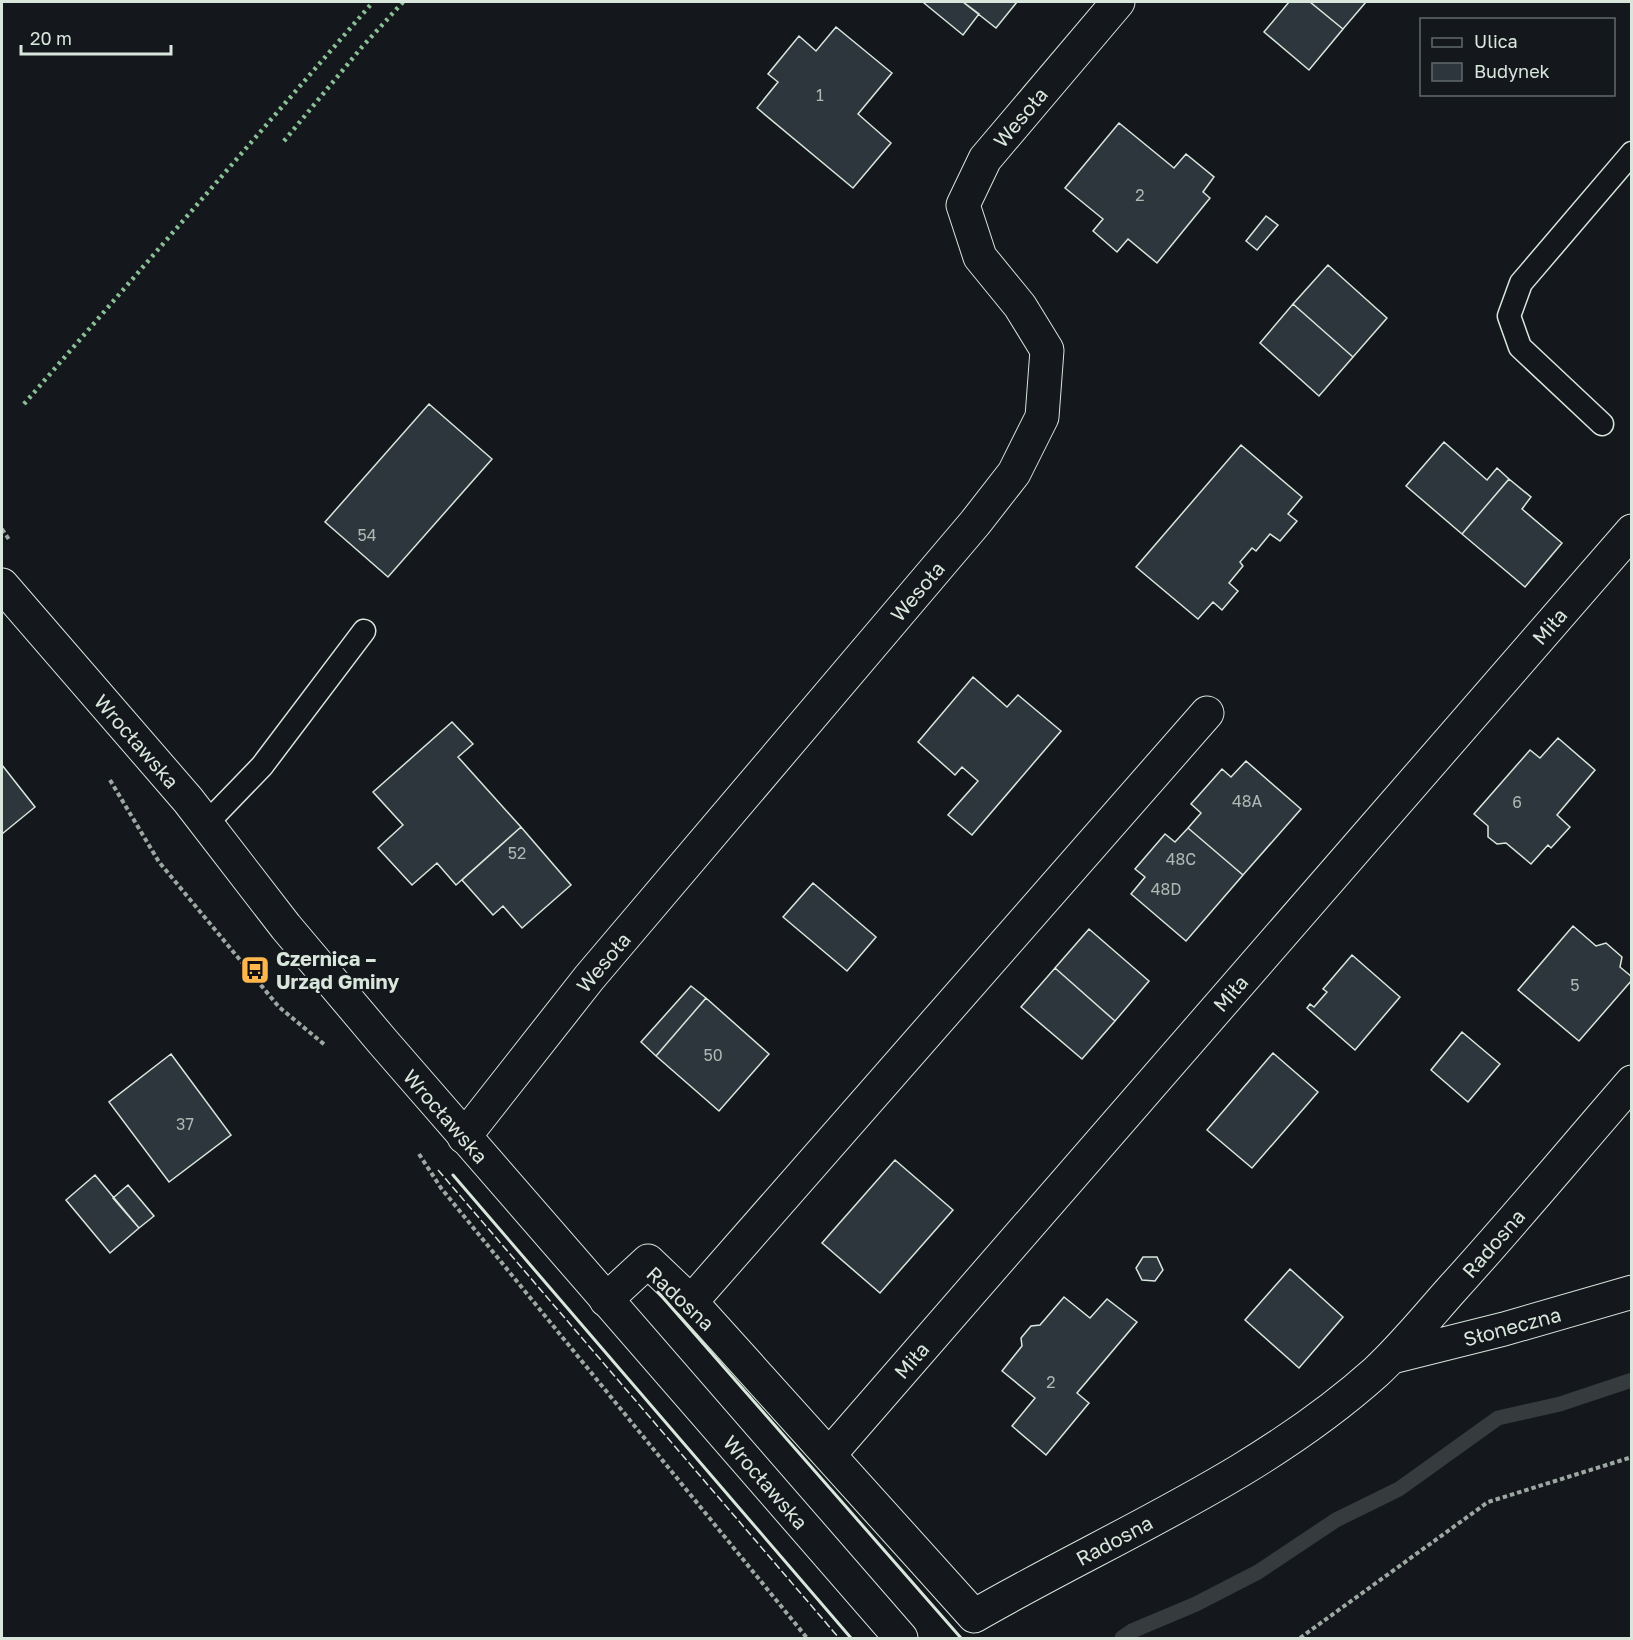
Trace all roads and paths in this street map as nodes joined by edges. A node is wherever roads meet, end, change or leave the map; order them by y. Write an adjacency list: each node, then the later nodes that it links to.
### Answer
1 (1118, 2): 12 (street, Wesoła)
2 (1632, 153): 3 (lane)
3 (1602, 424)
4 (1632, 531): 18 (street, Miła)
5 (2, 585): 9 (street, Wrocławska)
6 (364, 632): 9 (lane)
7 (1207, 712): 16 (street)
8 (105, 771): 10 (path)
9 (207, 822): 12 (street, Wrocławska)
10 (334, 1052)
11 (1632, 1082): 17 (street, Radosna)
12 (464, 1137): 15 (street, Wrocławska)
13 (416, 1149): 20 (path)
14 (1632, 1292): 17 (street, Słoneczna)
15 (606, 1299): 16 (street, Radosna); 21 (street, Wrocławska)
16 (691, 1302): 18 (street, Radosna)
17 (1392, 1357): 18 (street, Radosna)
18 (829, 1455)
19 (1632, 1457): 22 (path)
20 (807, 1638)
21 (901, 1638)
22 (1300, 1638)

